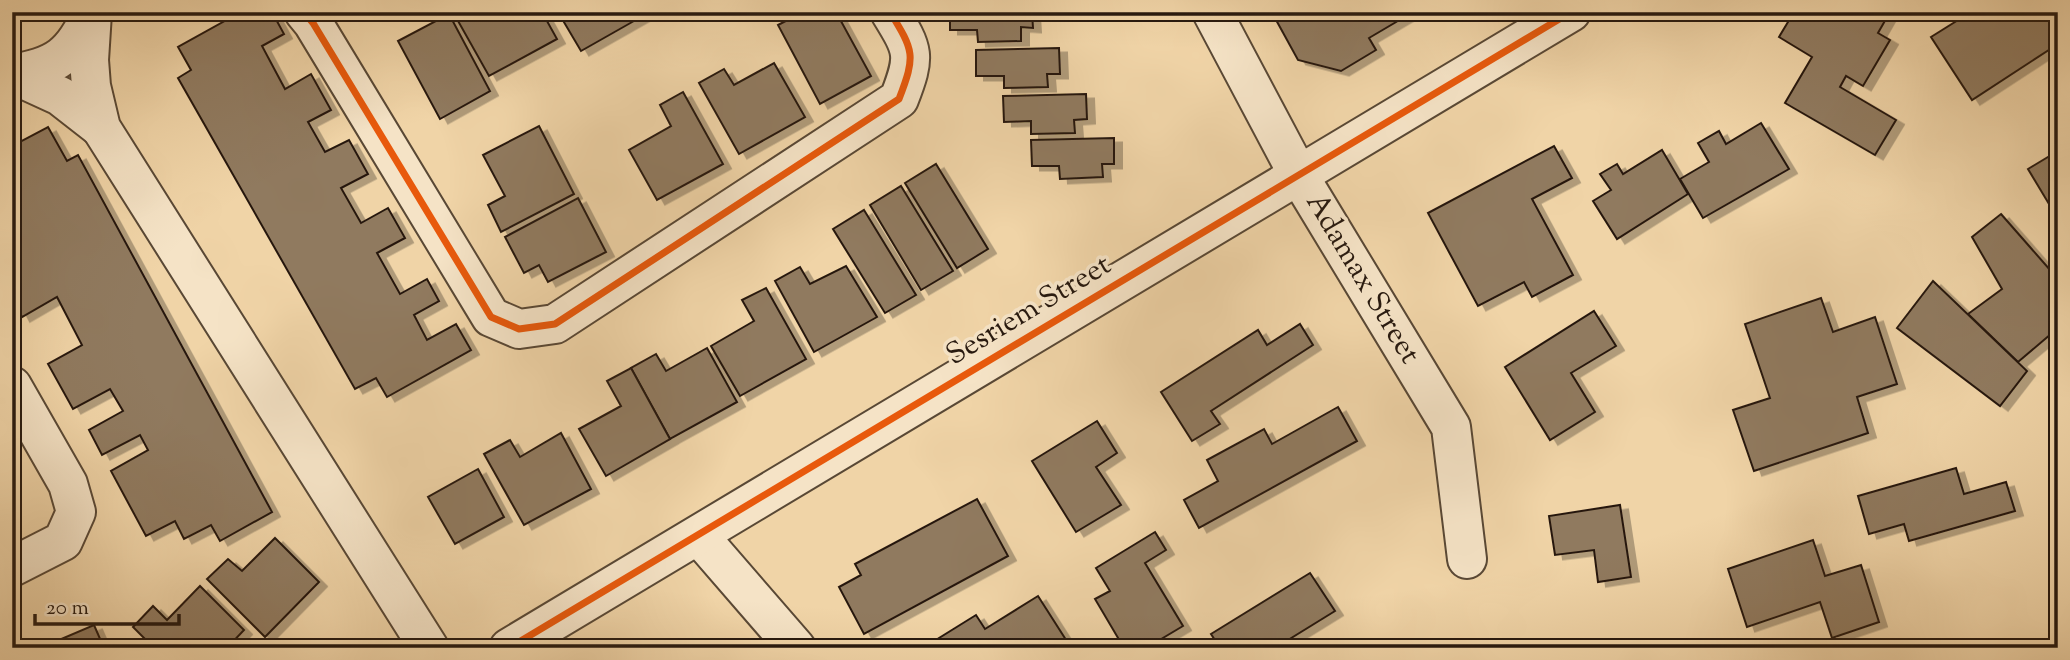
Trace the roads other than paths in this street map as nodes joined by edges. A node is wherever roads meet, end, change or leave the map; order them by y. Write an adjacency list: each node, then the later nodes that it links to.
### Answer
1 (890, 12): 5 (street)
2 (1212, 12): 8 (street, Adamax Street)
3 (1571, 12): 8 (street, Sesriem Street)
4 (92, 13): 6 (street); 7 (street)
5 (316, 16)
6 (12, 74): 7 (street)
7 (101, 128): 13 (street)
8 (1299, 176): 10 (street, Sesriem Street); 11 (street, Adamax Street)
9 (12, 386): 12 (street)
10 (699, 536): 14 (street, Sesriem Street); 15 (street)
11 (1467, 559)
12 (12, 567)
13 (429, 648)
14 (509, 648)
15 (796, 648)

